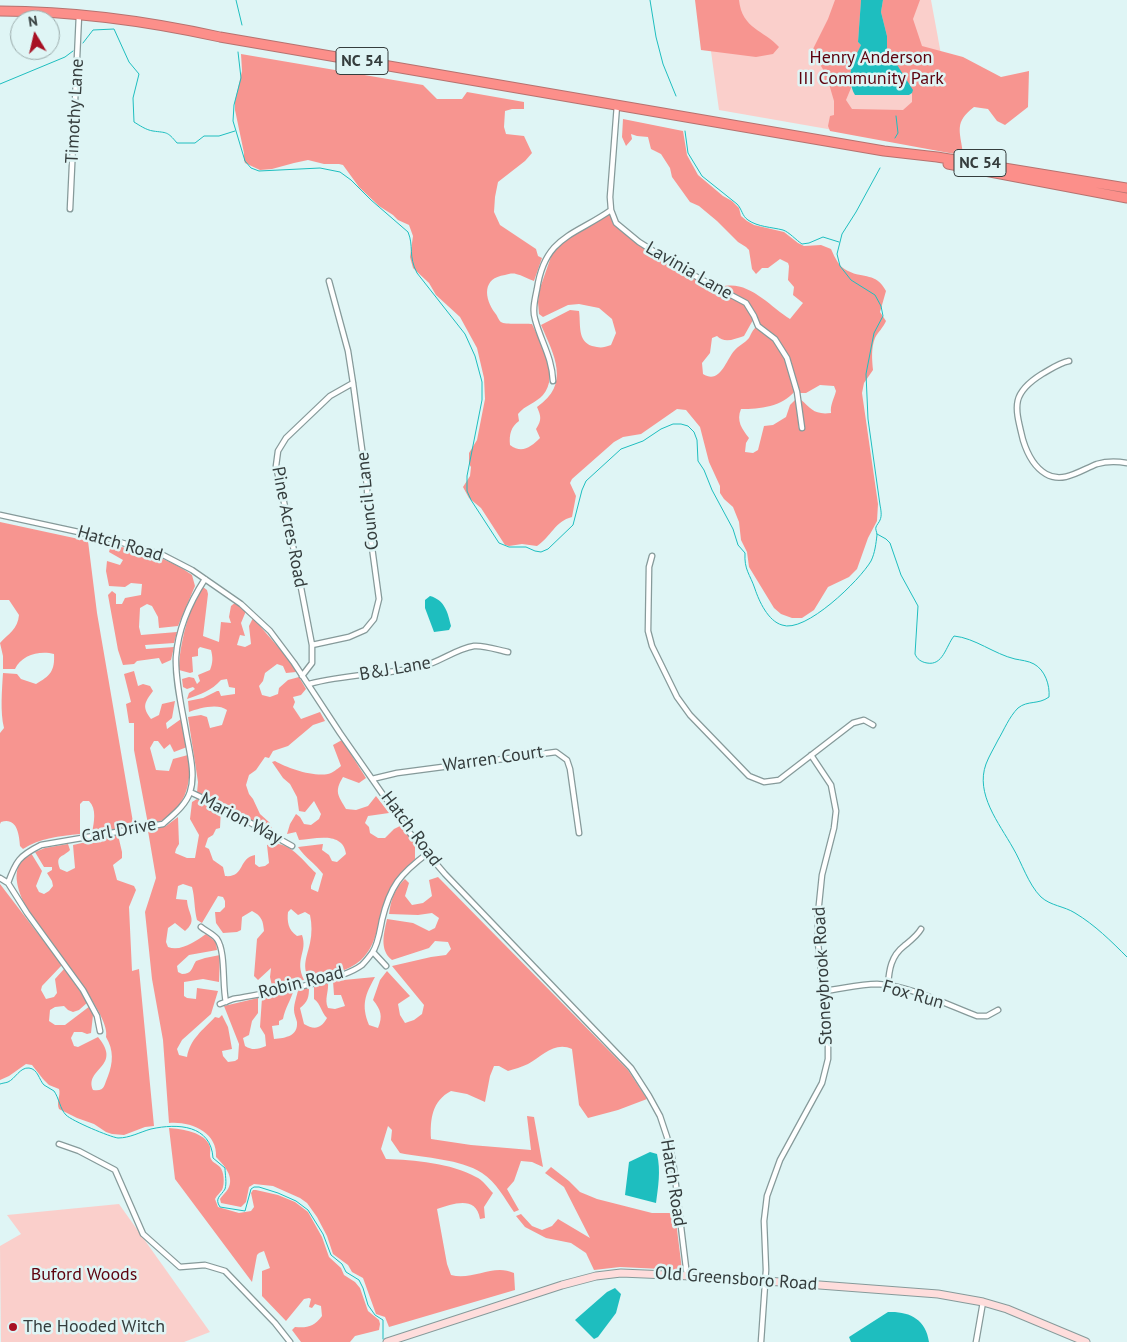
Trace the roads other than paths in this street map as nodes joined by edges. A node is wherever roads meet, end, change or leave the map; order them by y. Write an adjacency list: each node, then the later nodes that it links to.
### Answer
1 (0, 11): 2 (highway, NC 54)
2 (79, 14): 3 (highway, NC 54); 7 (street, Timothy Lane)
3 (617, 105): 4 (highway, NC 54); 8 (street)
4 (884, 151): 5 (highway, NC 54); 6 (highway, NC 54)
5 (1127, 188)
6 (1127, 198)
7 (70, 209)
8 (611, 210): 11 (street); 13 (street, Lavinia Lane)
9 (329, 281): 12 (street, Council Lane)
10 (1070, 361): 14 (street)
11 (553, 381)
12 (353, 384): 18 (street, Pine Acres Road); 18 (street, Council Lane)
13 (802, 428)
14 (1127, 463)
15 (0, 515): 17 (street, Hatch Road)
16 (652, 556): 23 (street)
17 (205, 579): 20 (street, Hatch Road); 25 (street, Carl Drive)
18 (312, 645): 20 (street)
19 (508, 652): 21 (street, B&J Lane)
20 (302, 676): 21 (street, Hatch Road)
21 (309, 684): 24 (street, Hatch Road)
22 (873, 725): 23 (street)
23 (811, 755): 36 (street, Stoneybrook Road)
24 (372, 778): 26 (street, Warren Court); 28 (street, Hatch Road)
25 (190, 792): 27 (street, Marion Way); 30 (street, Carl Drive)
26 (579, 833)
27 (292, 846)
28 (428, 853): 33 (street); 40 (street, Hatch Road)
29 (0, 878): 30 (street)
30 (8, 883): 38 (street)
31 (201, 927): 33 (street, Robin Road)
32 (921, 929): 35 (street)
33 (374, 952): 34 (street)
34 (386, 966)
35 (888, 986): 36 (street, Fox Run); 37 (street, Fox Run)
36 (824, 991): 41 (street, Stoneybrook Road)
37 (998, 1010)
38 (100, 1031)
39 (59, 1144): 43 (street)
40 (687, 1276): 41 (street, Old Greensboro Road); 44 (street, Old Greensboro Road)
41 (765, 1281): 42 (street, Old Greensboro Road); 45 (street, Stoneybrook Road)
42 (983, 1302): 46 (street); 47 (street, Old Greensboro Road)
43 (290, 1342)
44 (387, 1342)
45 (761, 1342)
46 (976, 1342)
47 (1086, 1342)

